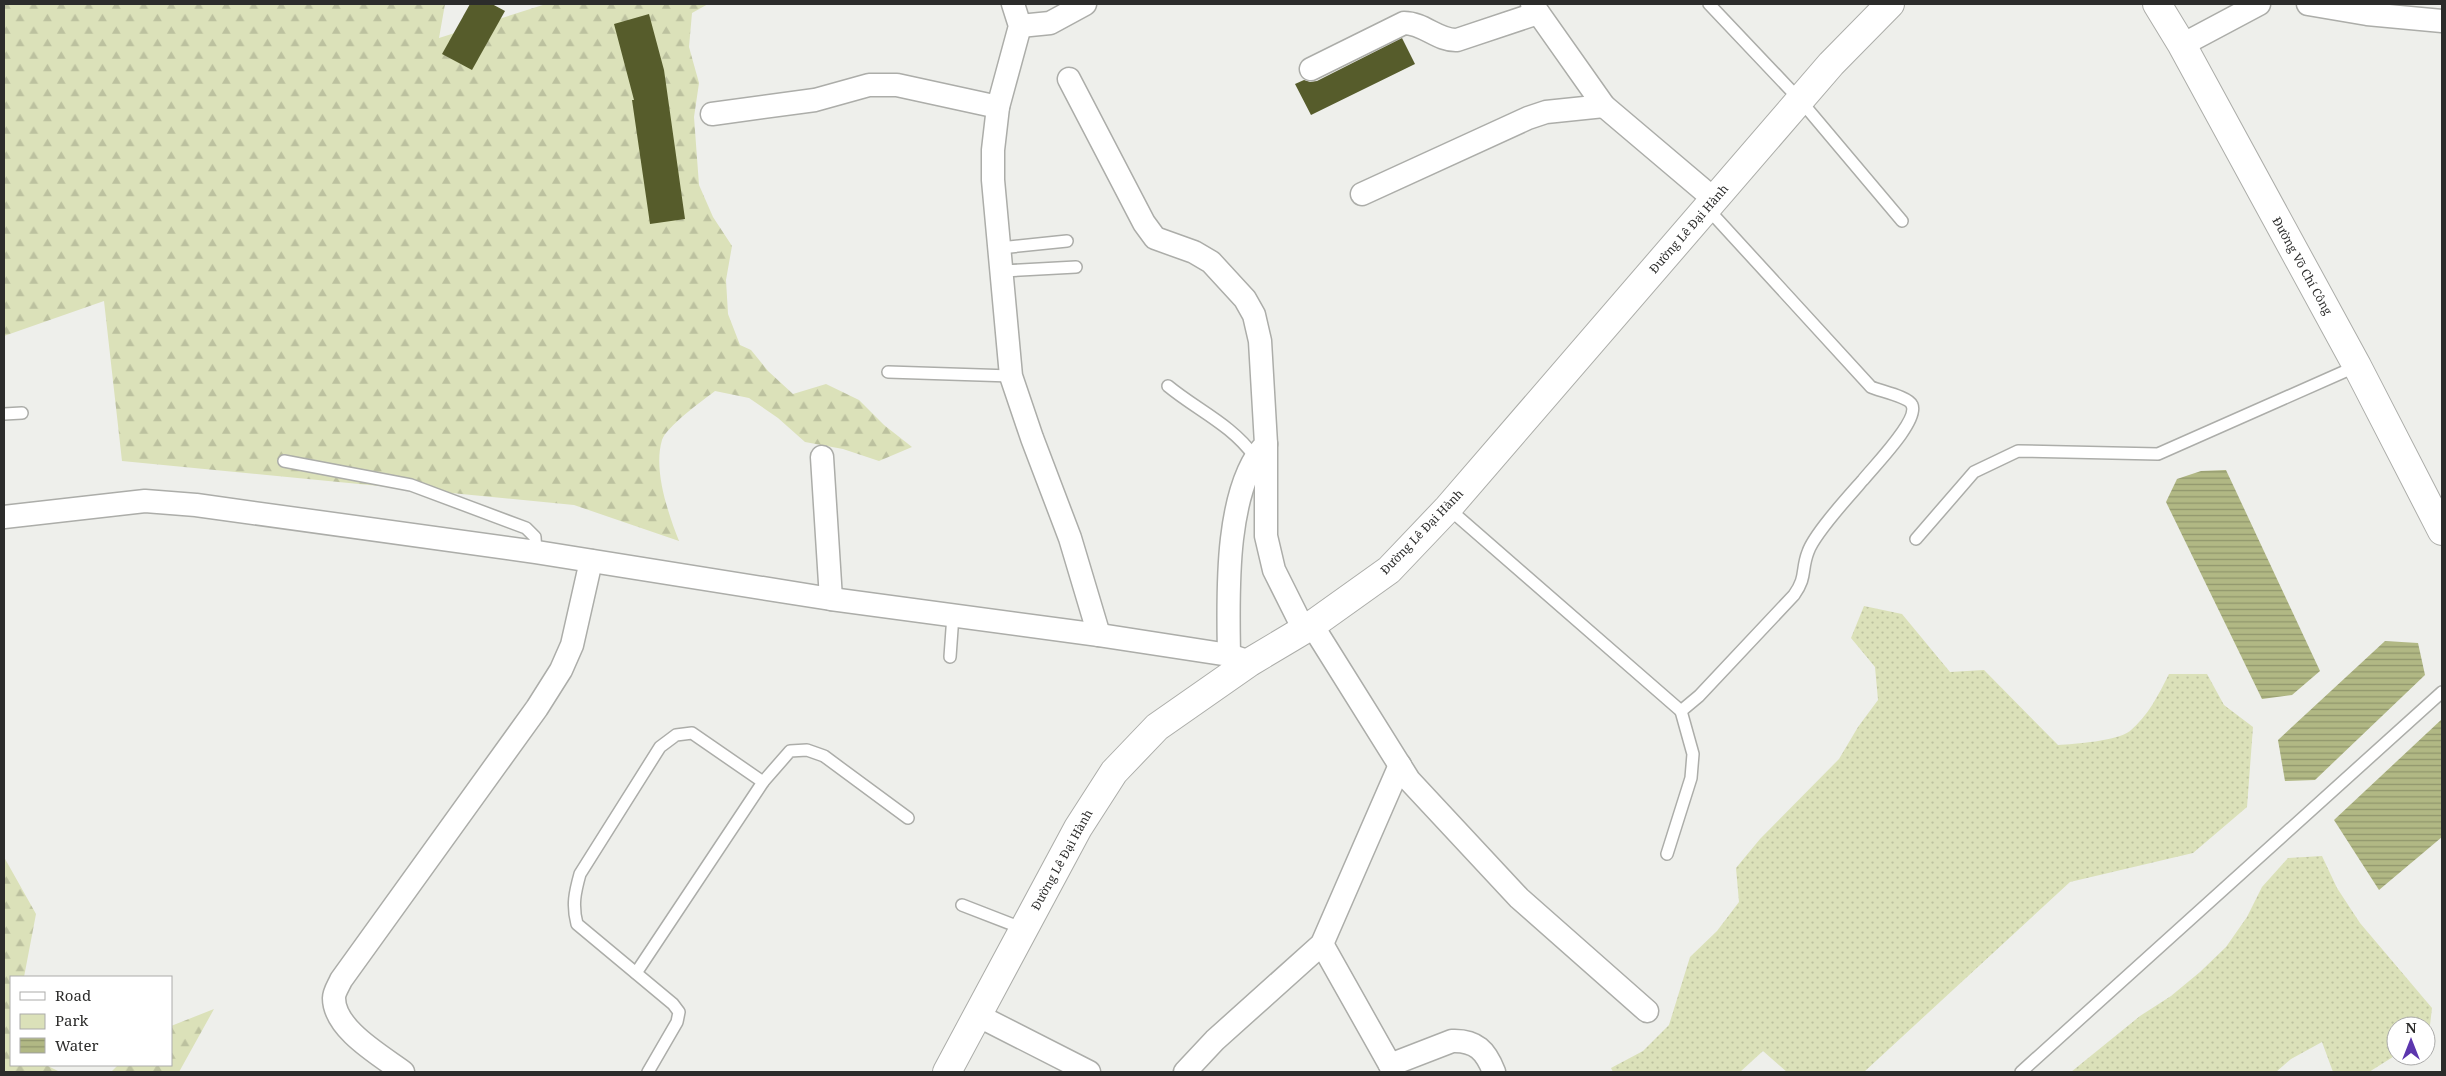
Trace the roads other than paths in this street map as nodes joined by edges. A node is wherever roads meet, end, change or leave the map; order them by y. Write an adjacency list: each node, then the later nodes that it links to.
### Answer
1 (1013, 4): 10 (street)
2 (1085, 4): 10 (street)
3 (1709, 4): 14 (lane)
4 (1890, 4): 14 (main road, Đường Lê Đại Hành)
5 (2157, 4): 11 (main road, Đường Võ Chí Công)
6 (2259, 4): 11 (street)
7 (2308, 4): 9 (street)
8 (1535, 8): 12 (street); 15 (street)
9 (2442, 22)
10 (1020, 26): 16 (street)
11 (2182, 44): 25 (main road, Đường Võ Chí Công)
12 (1311, 69)
13 (1069, 79): 31 (street)
14 (1800, 100): 19 (main road, Đường Lê Đại Hành); 20 (lane)
15 (1604, 106): 18 (street); 19 (street)
16 (998, 107): 17 (street); 22 (street)
17 (712, 114)
18 (1362, 194)
19 (1711, 204): 34 (main road, Đường Lê Đại Hành); 47 (lane)
20 (1902, 221)
21 (1067, 240): 22 (lane)
22 (1000, 248): 24 (street)
23 (1076, 266): 24 (lane)
24 (1002, 271): 27 (street)
25 (2357, 366): 36 (main road, Đường Võ Chí Công); 37 (lane)
26 (888, 372): 27 (lane)
27 (1011, 376): 43 (street)
28 (1168, 386): 31 (lane)
29 (22, 413): 30 (lane)
30 (4, 414)
31 (1260, 450): 42 (street); 45 (street)
32 (822, 457): 40 (street)
33 (284, 461): 38 (lane)
34 (1448, 508): 42 (main road, Đường Lê Đại Hành); 47 (lane)
35 (4, 517): 38 (street)
36 (2442, 530)
37 (1916, 539)
38 (536, 552): 39 (street)
39 (591, 561): 40 (street); 59 (street)
40 (831, 599): 41 (street)
41 (953, 615): 43 (street); 44 (lane)
42 (1308, 628): 45 (main road, Đường Lê Đại Hành); 48 (street)
43 (1099, 635): 45 (street)
44 (950, 657)
45 (1240, 658): 53 (main road, Đường Lê Đại Hành)
46 (2442, 692): 65 (lane)
47 (1681, 710): 51 (lane)
48 (1400, 765): 54 (street); 56 (street)
49 (763, 782): 50 (lane); 55 (lane); 55 (lane)
50 (908, 818)
51 (1667, 854)
52 (962, 905): 53 (lane)
53 (1024, 929): 57 (main road, Đường Lê Đại Hành)
54 (1322, 944): 58 (street); 63 (street)
55 (636, 973): 60 (lane)
56 (1647, 1010)
57 (977, 1015): 61 (main road, Đường Lê Đại Hành); 62 (street)
58 (1392, 1068): 64 (street)
59 (403, 1072)
60 (648, 1072)
61 (947, 1072)
62 (1089, 1072)
63 (1185, 1072)
64 (1494, 1072)
65 (2021, 1072)

